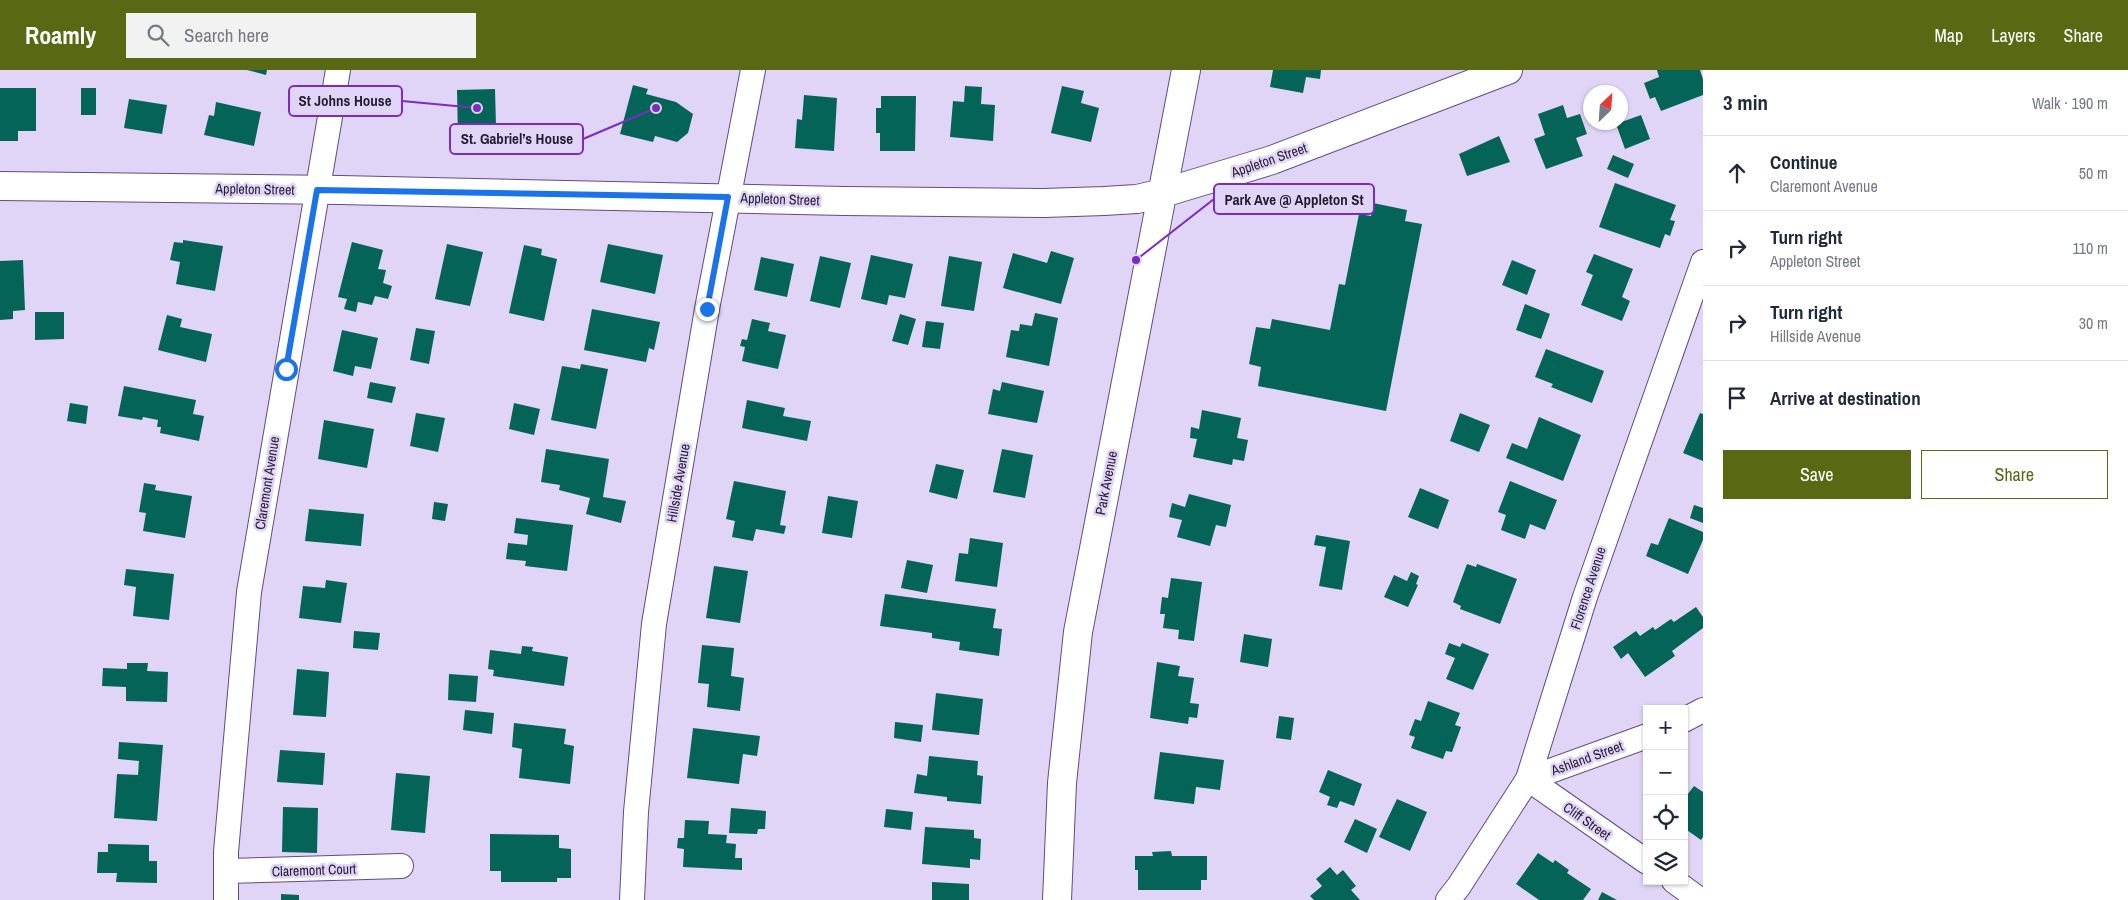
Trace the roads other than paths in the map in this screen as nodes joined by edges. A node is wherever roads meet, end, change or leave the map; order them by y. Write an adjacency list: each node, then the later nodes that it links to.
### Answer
1 (338, 70): 6 (street, Claremont Avenue)
2 (753, 70): 8 (street, Hillside Avenue)
3 (1186, 70): 7 (street, Park Avenue)
4 (1508, 70): 7 (street, Appleton Street)
5 (0, 186): 6 (street, Appleton Street)
6 (317, 190): 8 (street, Appleton Street); 16 (street, Claremont Avenue)
7 (1163, 193): 8 (street, Appleton Street); 20 (street, Park Avenue)
8 (728, 197): 19 (street, Hillside Avenue)
9 (1703, 262): 13 (street, Florence Avenue)
10 (1703, 710): 11 (street)
11 (1688, 718)
12 (1643, 737): 13 (street, Ashland Street)
13 (1528, 779): 14 (street, Cliff Street); 21 (street, Florence Avenue)
14 (1643, 859)
15 (401, 866): 16 (street, Claremont Court)
16 (226, 871): 18 (street, Claremont Avenue)
17 (1679, 885): 22 (street)
18 (226, 900)
19 (632, 900)
20 (1057, 900)
21 (1448, 900)
22 (1700, 900)

